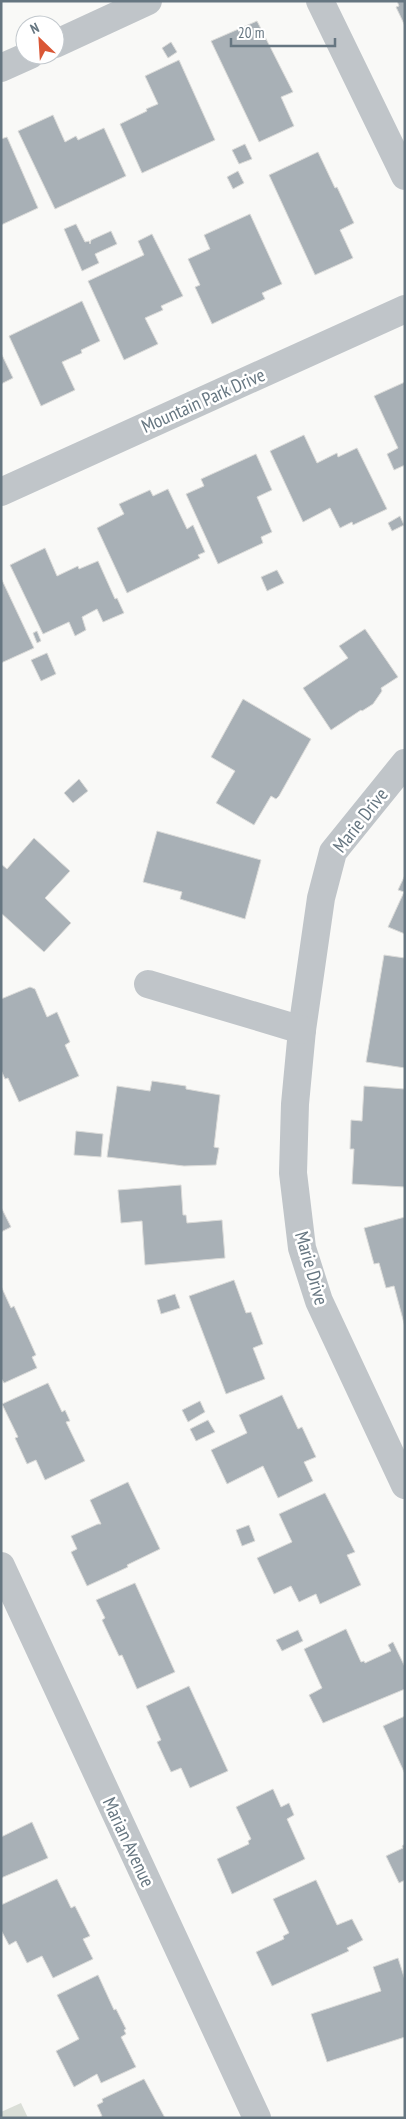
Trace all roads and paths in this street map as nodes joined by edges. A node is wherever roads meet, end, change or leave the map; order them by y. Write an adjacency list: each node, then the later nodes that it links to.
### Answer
1 (148, 1): 3 (street)
2 (320, 1): 6 (street)
3 (65, 39)
4 (15, 62): 5 (street)
5 (1, 68)
6 (405, 176)
7 (405, 309): 8 (street, Mountain Park Drive)
8 (1, 492)
9 (405, 763): 11 (street, Marie Drive)
10 (148, 984): 11 (street)
11 (302, 1030): 12 (street, Marie Drive)
12 (401, 1468)
13 (1, 1566): 14 (street, Marian Avenue)
14 (257, 2118)

